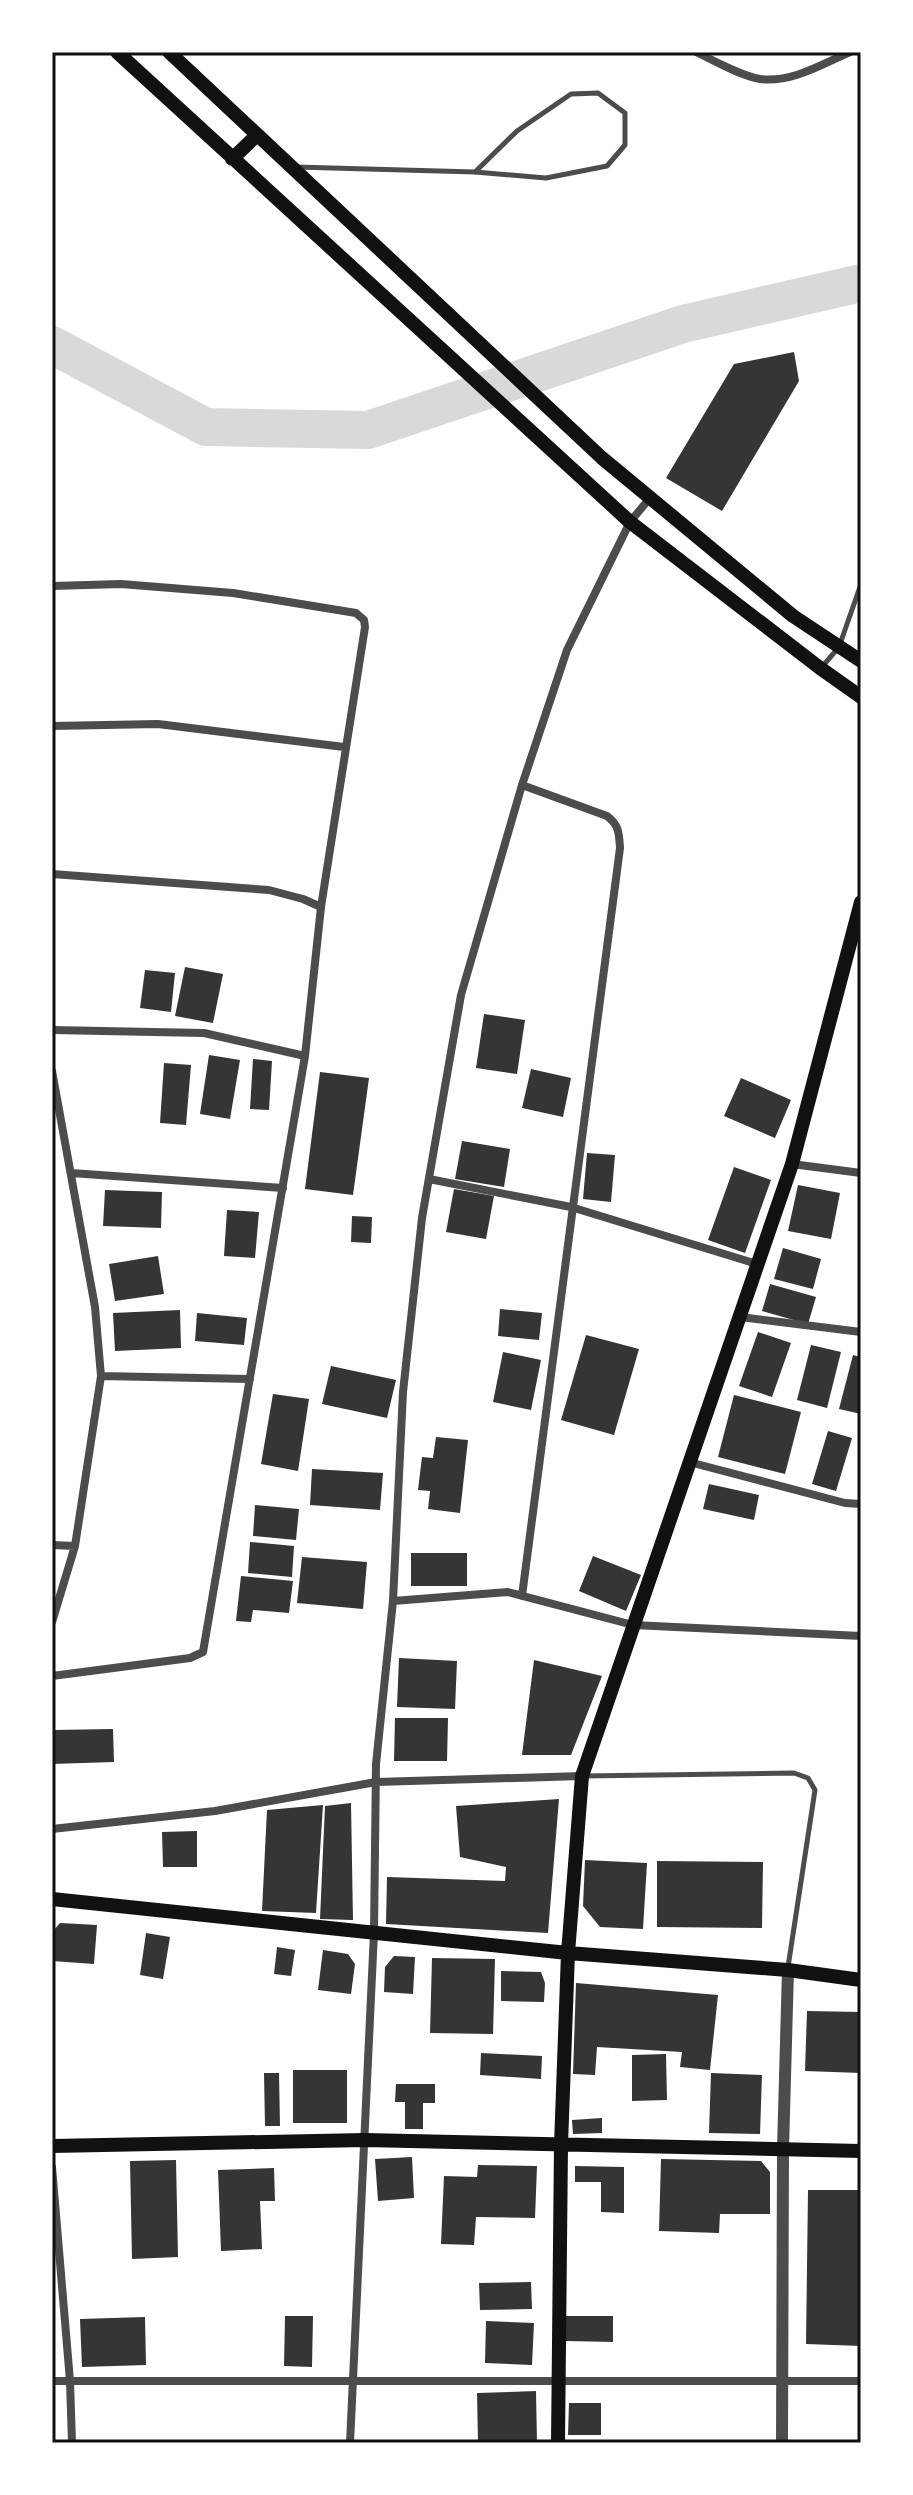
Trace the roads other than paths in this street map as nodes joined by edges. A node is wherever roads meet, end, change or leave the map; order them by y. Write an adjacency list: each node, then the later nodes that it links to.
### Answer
1 (117, 52): 6 (main road)
2 (169, 52): 5 (main road)
3 (696, 52): 4 (street)
4 (850, 52)
5 (257, 135): 6 (main road); 7 (main road)
6 (232, 159): 10 (main road)
7 (291, 167): 8 (lane); 9 (main road)
8 (475, 172): 8 (lane)
9 (649, 499): 10 (street); 15 (main road)
10 (630, 522): 17 (main road); 21 (street)
11 (861, 584): 13 (lane)
12 (52, 586): 20 (street)
13 (853, 612): 14 (lane); 15 (lane)
14 (861, 615)
15 (839, 647): 16 (main road); 17 (lane)
16 (861, 661)
17 (820, 668): 18 (main road)
18 (861, 697)
19 (52, 726): 20 (street)
20 (344, 747): 24 (street)
21 (522, 785): 31 (street); 33 (street)
22 (52, 874): 24 (street)
23 (861, 902): 28 (main road)
24 (321, 907): 26 (street)
25 (52, 1030): 26 (street)
26 (305, 1056): 32 (street)
27 (52, 1071): 29 (street)
28 (792, 1164): 30 (street); 34 (main road)
29 (71, 1173): 32 (street); 37 (street)
30 (861, 1173)
31 (429, 1179): 33 (street); 44 (street)
32 (283, 1188): 38 (street)
33 (571, 1207): 34 (street); 43 (street)
34 (757, 1264): 35 (main road)
35 (740, 1317): 36 (street); 39 (main road)
36 (861, 1332)
37 (101, 1376): 38 (street); 42 (street)
38 (250, 1379): 48 (street)
39 (688, 1462): 40 (street); 46 (main road)
40 (861, 1504)
41 (52, 1545): 42 (street)
42 (75, 1546): 45 (street)
43 (522, 1596): 44 (street); 46 (street)
44 (393, 1601): 50 (street)
45 (52, 1622)
46 (633, 1625): 47 (street); 49 (main road)
47 (861, 1636)
48 (52, 1676)
49 (582, 1776): 50 (street); 54 (main road); 55 (lane)
50 (376, 1782): 51 (street); 53 (street)
51 (52, 1829)
52 (52, 1899): 53 (main road)
53 (374, 1933): 54 (main road); 57 (street)
54 (568, 1953): 55 (main road); 58 (main road)
55 (788, 1970): 56 (main road); 60 (street)
56 (861, 1980)
57 (365, 2140): 58 (main road); 59 (main road); 68 (street)
58 (561, 2145): 60 (main road); 63 (main road)
59 (52, 2146)
60 (783, 2149): 61 (main road); 66 (street)
61 (861, 2151)
62 (52, 2167): 65 (street)
63 (557, 2380): 66 (street); 68 (street); 71 (main road)
64 (52, 2381): 65 (street)
65 (70, 2381): 68 (street); 69 (street)
66 (782, 2381): 67 (street); 72 (street)
67 (861, 2381)
68 (353, 2382): 70 (street)
69 (72, 2443)
70 (350, 2443)
71 (558, 2443)
72 (782, 2443)

